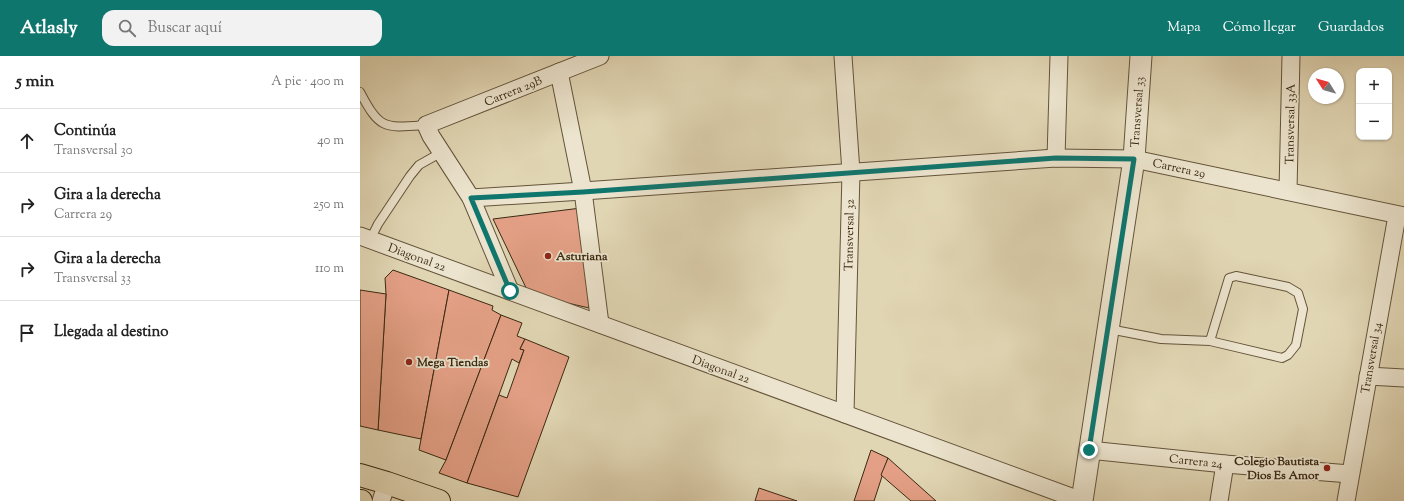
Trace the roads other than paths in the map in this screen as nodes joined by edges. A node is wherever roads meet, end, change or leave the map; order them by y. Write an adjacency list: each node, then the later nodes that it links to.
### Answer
1 (600, 56): 6 (street, Carrera 29B)
2 (843, 56): 12 (street, Transversal 32)
3 (1059, 56): 10 (street)
4 (1141, 56): 11 (street, Transversal 33)
5 (1291, 56): 13 (street, Transversal 33A)
6 (559, 72): 8 (street, Carrera 29B); 14 (street)
7 (360, 92): 8 (lane)
8 (426, 125): 9 (street)
9 (442, 152): 15 (street); 17 (lane)
10 (1056, 158): 11 (street, Carrera 29); 12 (street, Carrera 29)
11 (1134, 159): 13 (street, Carrera 29); 20 (street, Transversal 33)
12 (851, 172): 14 (street, Carrera 29); 24 (street, Transversal 32)
13 (1288, 191): 16 (street, Carrera 29)
14 (583, 192): 15 (street, Carrera 29); 19 (street)
15 (471, 198): 18 (street)
16 (1401, 216): 22 (street, Transversal 34)
17 (365, 238): 18 (street, Diagonal 22)
18 (510, 291): 19 (street, Diagonal 22)
19 (600, 324): 24 (street, Diagonal 22)
20 (1108, 329): 21 (lane); 25 (street, Transversal 33)
21 (1210, 341): 21 (lane)
22 (1368, 376): 23 (street); 27 (street, Transversal 34)
23 (1404, 378)
24 (845, 414): 31 (street, Diagonal 22)
25 (1089, 450): 26 (street, Carrera 24); 31 (street, Transversal 33)
26 (1225, 464): 27 (street, Carrera 24); 32 (street)
27 (1350, 474): 33 (street, Transversal 34)
28 (360, 475): 29 (main road)
29 (384, 492): 30 (main road)
30 (439, 501)
31 (1082, 501)
32 (1219, 501)
33 (1346, 501)

